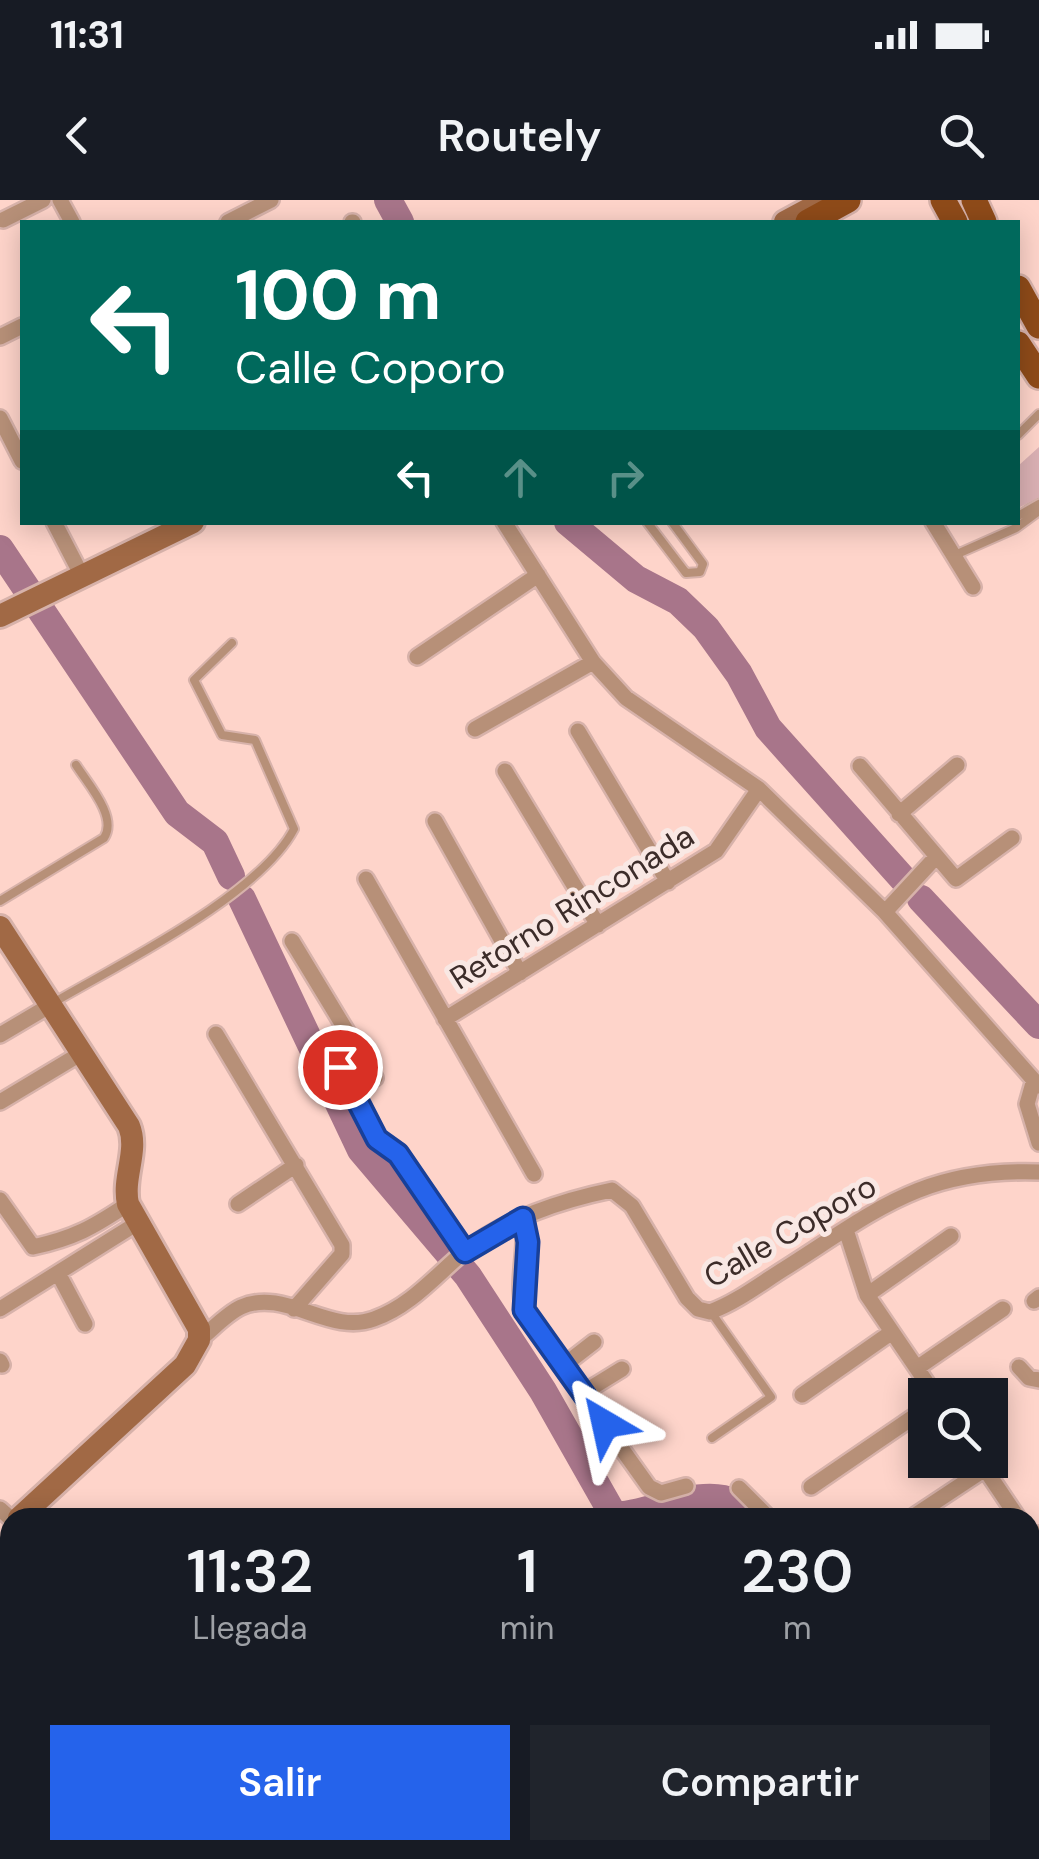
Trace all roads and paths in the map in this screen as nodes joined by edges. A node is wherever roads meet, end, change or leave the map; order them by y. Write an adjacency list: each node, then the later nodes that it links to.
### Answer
1 (43, 200): 5 (street)
2 (272, 200): 6 (street)
3 (826, 200): 7 (main road)
4 (848, 200): 8 (main road)
5 (3, 220)
6 (232, 220)
7 (789, 220)
8 (812, 220)
9 (1020, 292): 10 (main road)
10 (1039, 326)
11 (1020, 347): 12 (main road)
12 (1039, 376)
13 (0, 418): 14 (street)
14 (20, 458)
15 (1039, 508): 23 (lane)
16 (56, 525): 26 (street)
17 (188, 525): 26 (main road)
18 (506, 525): 25 (street)
19 (650, 525): 20 (lane)
20 (674, 525)
21 (935, 525): 24 (street)
22 (1019, 525): 24 (lane)
23 (1020, 525)
24 (954, 555): 27 (street)
25 (538, 575): 30 (street); 31 (street)
26 (82, 576): 28 (main road)
27 (973, 587)
28 (10, 611)
29 (232, 644): 51 (lane)
30 (418, 657)
31 (593, 662): 32 (street); 38 (street)
32 (474, 729)
33 (578, 730): 44 (street)
34 (76, 765): 45 (lane)
35 (958, 765): 39 (street)
36 (860, 766): 39 (street)
37 (505, 771): 47 (street)
38 (759, 789): 44 (street, Retorno Rinconada); 46 (street)
39 (899, 814): 42 (street)
40 (435, 822): 50 (street)
41 (1012, 838): 42 (street)
42 (934, 858): 46 (street)
43 (366, 879): 52 (street)
44 (668, 882): 47 (street, Retorno Rinconada)
45 (0, 900)
46 (885, 912): 58 (street)
47 (598, 924): 50 (street, Retorno Rinconada)
48 (0, 927): 51 (main road)
49 (292, 941): 55 (street)
50 (520, 973): 52 (street, Retorno Rinconada)
51 (49, 1006): 54 (street); 56 (main road)
52 (445, 1019): 63 (street)
53 (216, 1034): 61 (street)
54 (0, 1035)
55 (359, 1052): 57 (street); 70 (street)
56 (80, 1054): 59 (street); 66 (main road)
57 (375, 1078)
58 (1036, 1084): 60 (street)
59 (0, 1102)
60 (1039, 1142)
61 (296, 1166): 65 (street); 73 (street)
62 (1039, 1172): 68 (street, Calle Coporo)
63 (534, 1174)
64 (0, 1200): 66 (street)
65 (238, 1204)
66 (134, 1213): 71 (street); 79 (main road)
67 (523, 1218): 70 (street, Calle Coporo); 76 (street, Calle Coporo); 81 (street)
68 (846, 1230): 72 (street); 76 (street, Calle Coporo)
69 (951, 1236): 72 (street)
70 (465, 1252): 73 (street, Calle Coporo)
71 (58, 1273): 75 (street); 77 (street)
72 (867, 1294): 78 (street)
73 (294, 1308): 79 (street, Calle Coporo)
74 (1003, 1308): 83 (street)
75 (0, 1309)
76 (710, 1312): 90 (lane)
77 (85, 1324)
78 (892, 1332): 83 (street); 88 (street)
79 (199, 1340): 96 (main road)
80 (594, 1342): 81 (street)
81 (563, 1366): 87 (street)
82 (1018, 1367): 86 (street)
83 (917, 1368): 85 (street)
84 (622, 1369): 87 (street)
85 (924, 1378)
86 (1039, 1380)
87 (583, 1393): 93 (street)
88 (802, 1396)
89 (908, 1421): 94 (street)
90 (712, 1438)
91 (964, 1478): 98 (street)
92 (991, 1478): 99 (street)
93 (686, 1486)
94 (811, 1487)
95 (739, 1488): 97 (street)
96 (27, 1508)
97 (759, 1508)
98 (924, 1508)
99 (1011, 1508)

